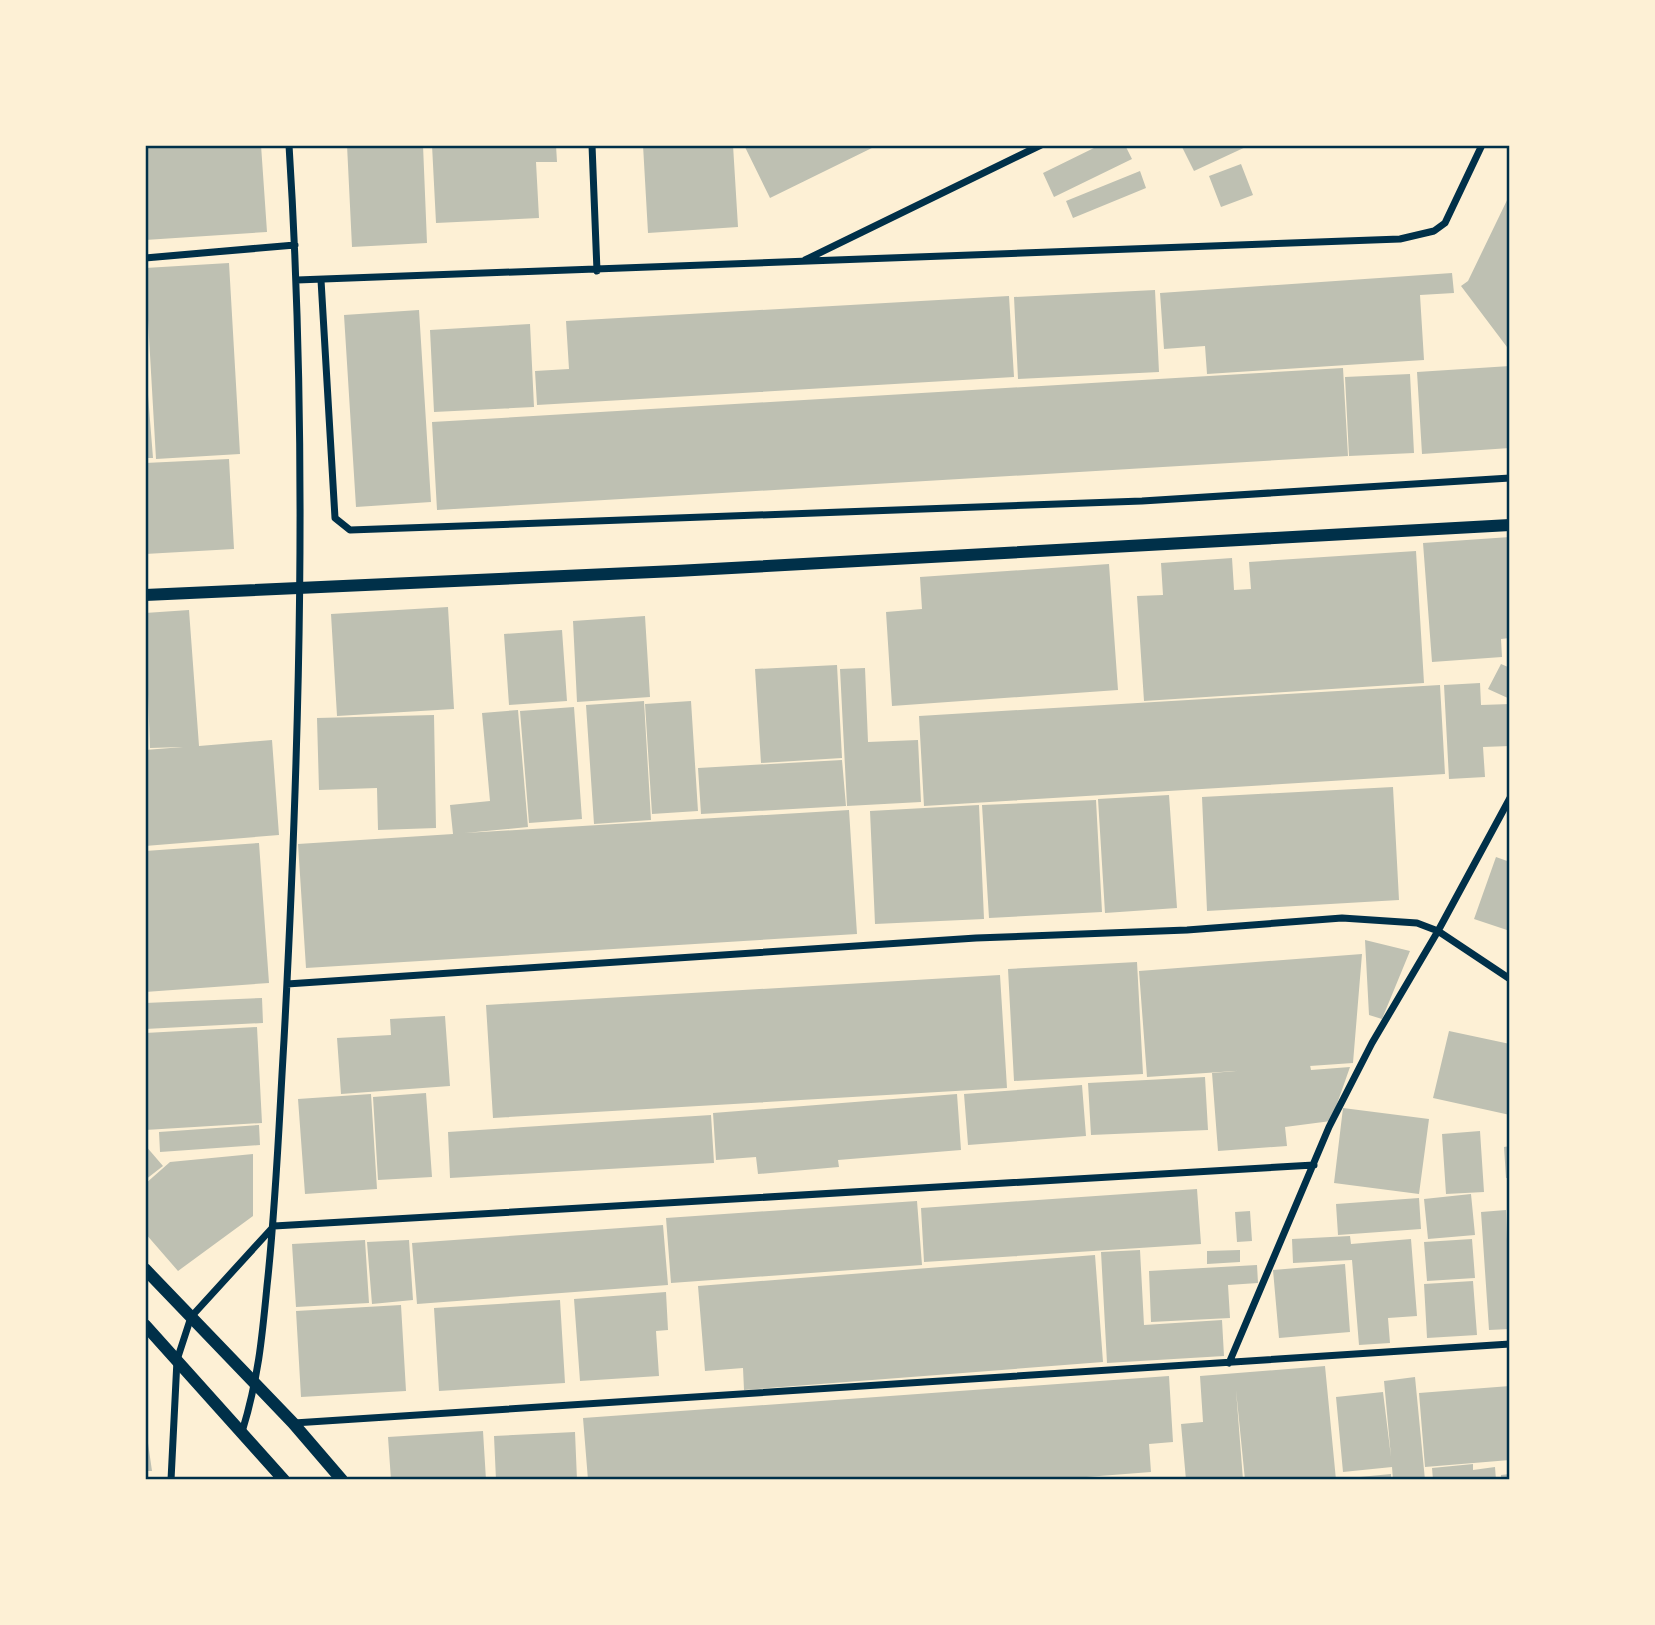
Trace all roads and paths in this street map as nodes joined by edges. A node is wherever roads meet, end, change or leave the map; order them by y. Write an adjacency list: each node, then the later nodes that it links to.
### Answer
1 (289, 145): 5 (street)
2 (592, 145): 8 (street)
3 (1041, 145): 7 (street)
4 (1482, 145): 7 (street)
5 (295, 245): 6 (street); 9 (street)
6 (145, 258)
7 (802, 262): 8 (street)
8 (597, 271): 10 (street)
9 (297, 280): 10 (street); 13 (street)
10 (321, 280): 11 (street)
11 (1510, 478)
12 (1510, 525): 13 (street)
13 (301, 589): 14 (street); 18 (street)
14 (145, 595)
15 (1510, 798): 16 (street)
16 (1438, 931): 17 (street); 18 (street); 19 (street)
17 (1510, 979)
18 (287, 984): 20 (street)
19 (1314, 1165): 20 (street); 26 (street)
20 (274, 1226): 22 (street); 27 (street)
21 (145, 1269): 22 (street)
22 (191, 1317): 25 (street); 27 (street)
23 (145, 1325): 25 (street)
24 (1510, 1344): 26 (street)
25 (177, 1360): 29 (street); 30 (street)
26 (1229, 1363): 28 (street)
27 (257, 1385): 28 (street); 29 (street)
28 (293, 1423): 32 (street)
29 (242, 1432): 31 (street)
30 (171, 1480)
31 (284, 1480)
32 (342, 1480)

